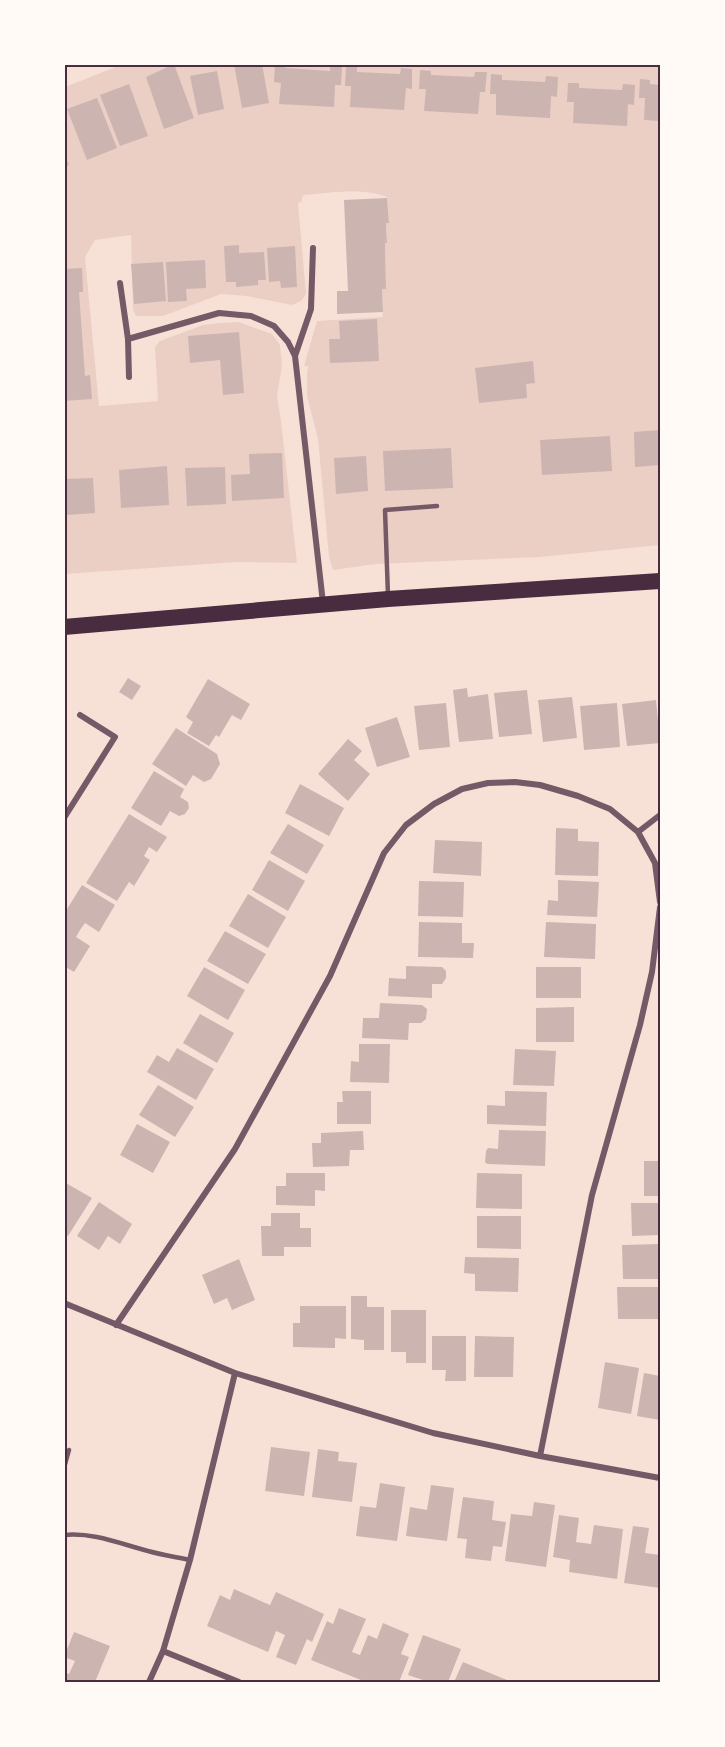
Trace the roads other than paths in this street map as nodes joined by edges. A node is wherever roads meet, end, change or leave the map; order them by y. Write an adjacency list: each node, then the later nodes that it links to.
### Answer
1 (313, 248): 4 (street)
2 (120, 283): 3 (street)
3 (128, 339): 4 (street); 5 (street)
4 (295, 357): 9 (street)
5 (129, 377)
6 (437, 506): 8 (lane)
7 (660, 581): 8 (highway)
8 (388, 599): 9 (highway)
9 (323, 605): 10 (highway)
10 (64, 627)
11 (80, 715): 13 (street)
12 (660, 815): 14 (street)
13 (64, 818)
14 (639, 832): 15 (street); 18 (street)
15 (660, 902)
16 (660, 907): 21 (street)
17 (64, 1303): 18 (street)
18 (116, 1325): 19 (street)
19 (235, 1373): 21 (street); 25 (street)
20 (69, 1450): 22 (lane)
21 (540, 1456): 23 (street)
22 (64, 1468)
23 (660, 1478)
24 (64, 1535): 25 (lane)
25 (190, 1560): 26 (street)
26 (163, 1651): 27 (street); 28 (street)
27 (149, 1683)
28 (239, 1683)

